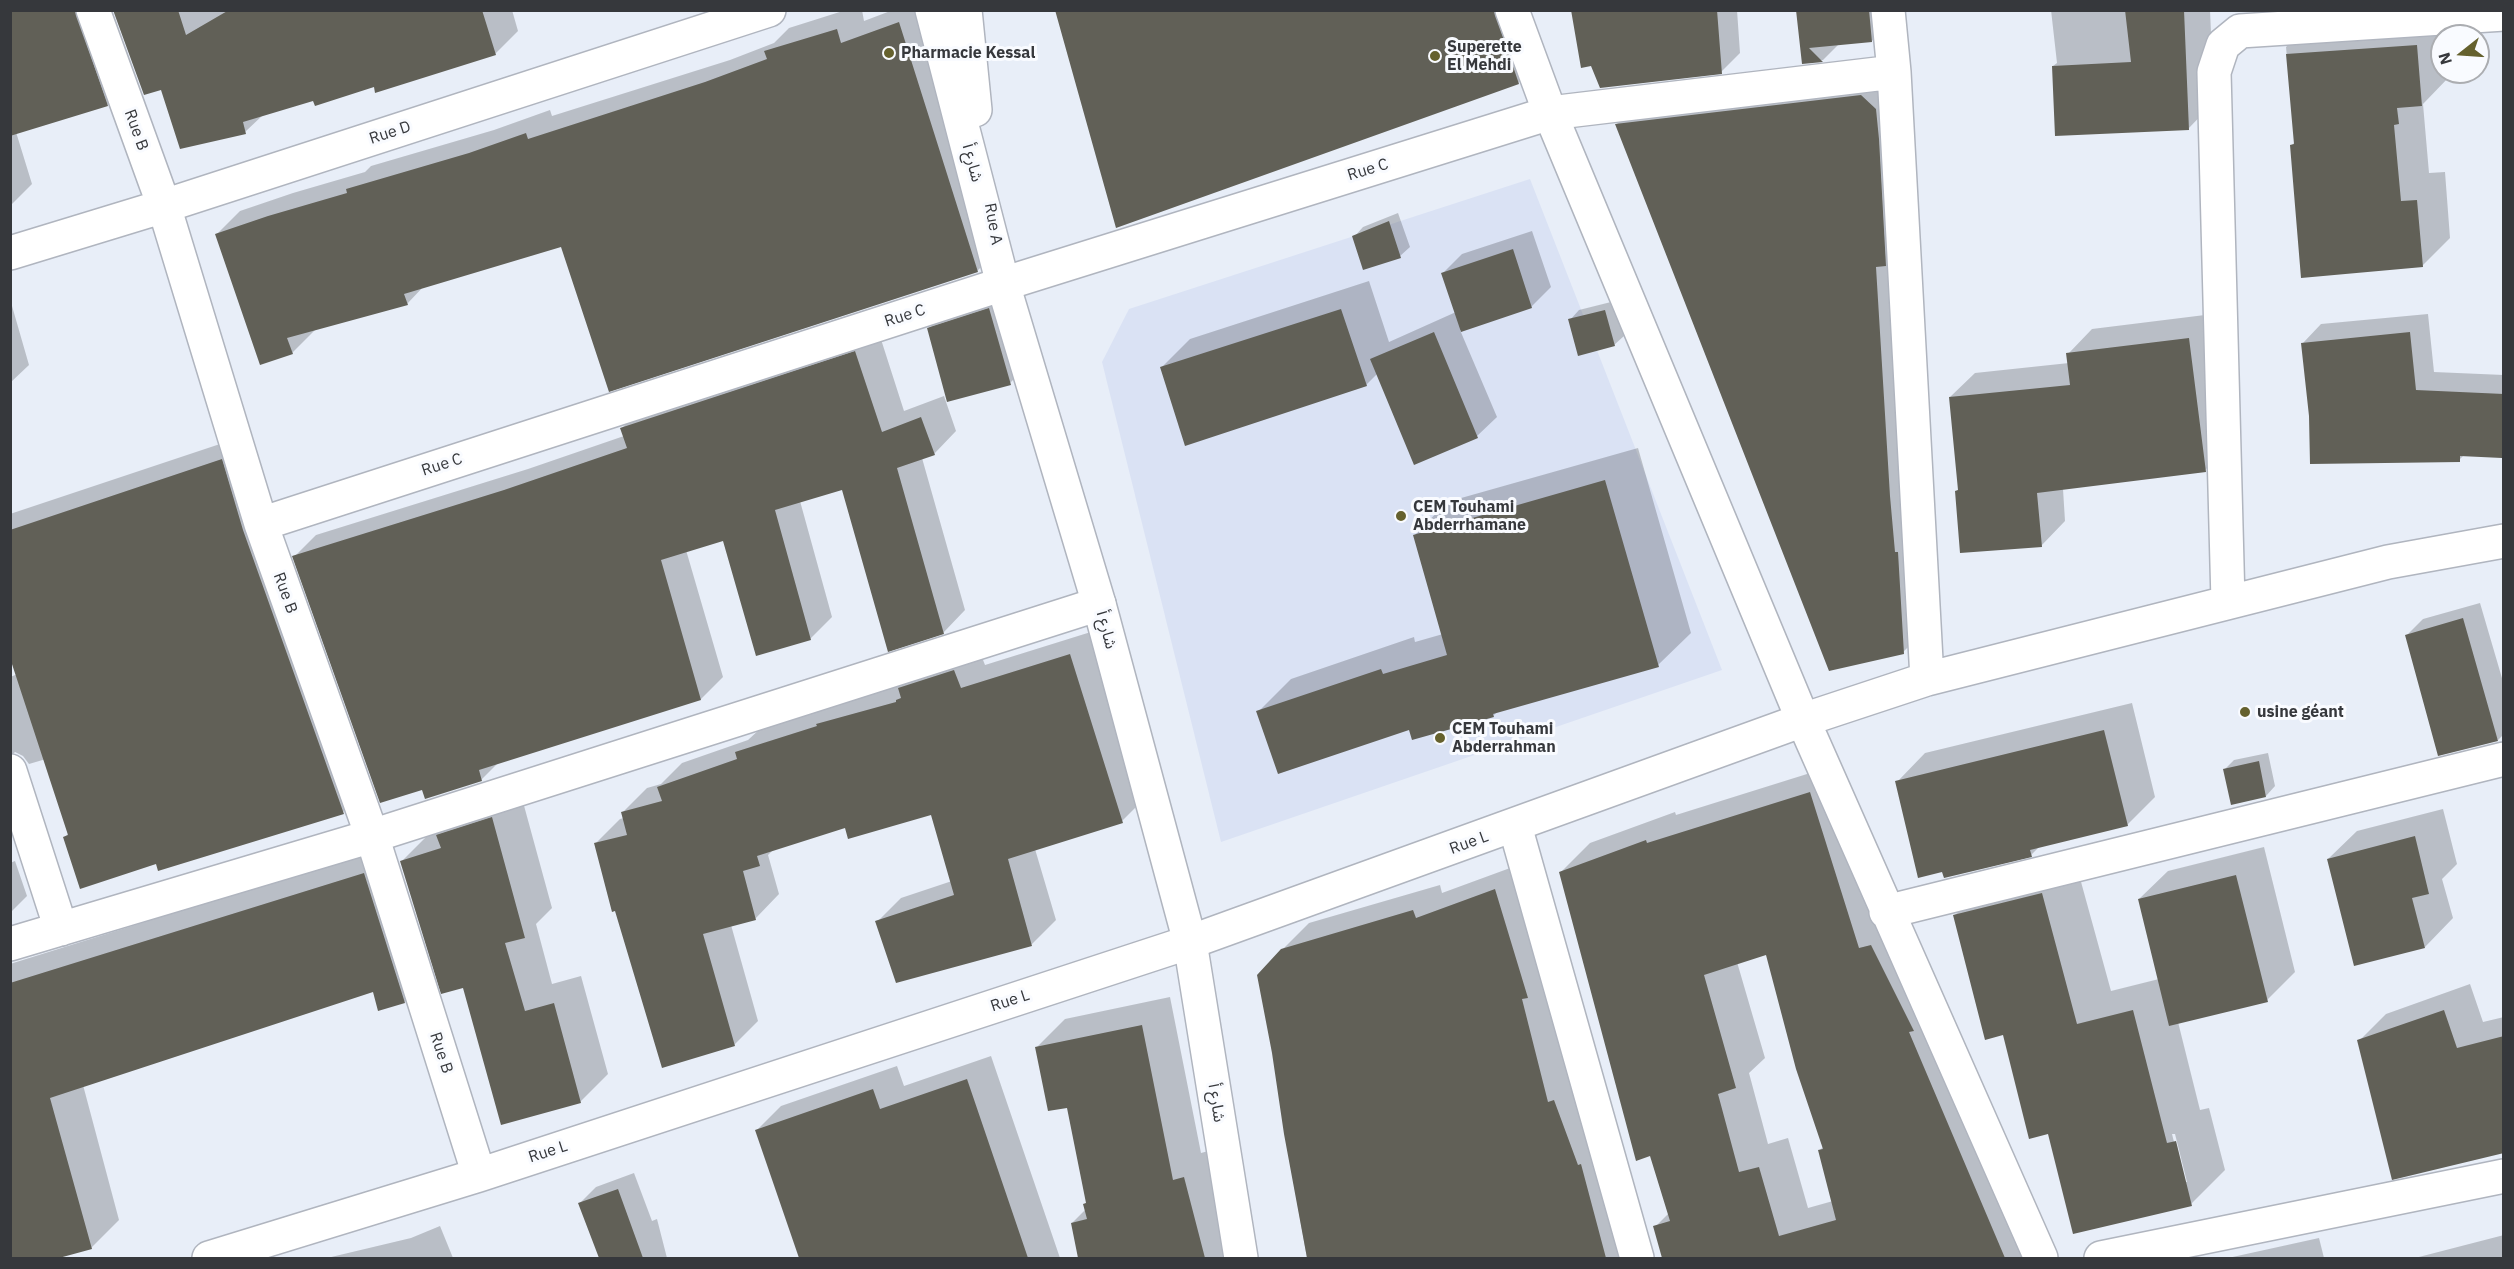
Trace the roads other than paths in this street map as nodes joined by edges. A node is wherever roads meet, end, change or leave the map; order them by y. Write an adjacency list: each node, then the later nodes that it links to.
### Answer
1 (93, 10): 11 (street, Rue B)
2 (769, 10): 11 (street, Rue D)
3 (934, 10): 10 (street, شارع أ); 13 (street, شارع أ)
4 (965, 10): 10 (street, Rue A)
5 (1512, 10): 9 (street)
6 (1888, 10): 8 (street)
7 (2504, 14): 16 (street)
8 (1894, 72): 9 (street, Rue C); 18 (street)
9 (1550, 112): 13 (street, Rue C); 19 (street)
10 (986, 182): 13 (street, Rue A)
11 (164, 206): 12 (street, Rue D); 14 (street, Rue B)
12 (10, 253)
13 (1003, 284): 14 (street, Rue C); 17 (street, شارع أ)
14 (261, 524): 23 (street, Rue B)
15 (2504, 541): 16 (street, Rue L)
16 (2228, 602): 18 (street, Rue L)
17 (1099, 604): 23 (street); 26 (street, شارع أ)
18 (1927, 679): 19 (street, Rue L)
19 (1803, 720): 22 (street, Rue L); 24 (street)
20 (2504, 759): 24 (street)
21 (10, 771): 25 (street)
22 (1515, 826): 26 (street, Rue L); 32 (street)
23 (372, 836): 25 (street); 28 (street, Rue B)
24 (1886, 912): 33 (street)
25 (61, 929): 27 (street)
26 (1190, 942): 28 (street, Rue L); 31 (street, شارع أ)
27 (10, 944)
28 (479, 1175): 30 (street, Rue L)
29 (2504, 1176): 34 (street)
30 (209, 1258)
31 (1241, 1258)
32 (1637, 1258)
33 (2041, 1258)
34 (2101, 1258)

